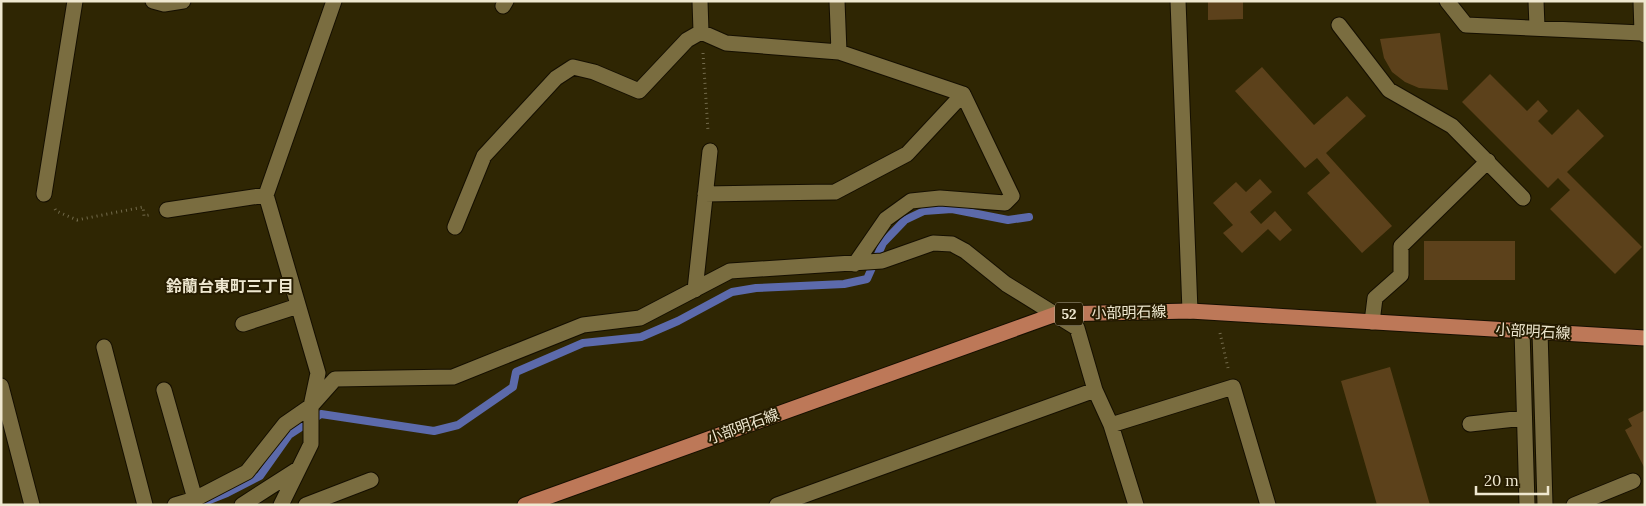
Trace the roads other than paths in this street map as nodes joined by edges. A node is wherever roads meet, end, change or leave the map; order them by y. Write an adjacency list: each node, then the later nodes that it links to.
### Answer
1 (75, 1): 19 (street)
2 (183, 1): 10 (street)
3 (334, 1): 21 (street)
4 (700, 1): 13 (street)
5 (836, 1): 15 (street)
6 (1178, 1): 28 (street)
7 (1447, 1): 12 (street)
8 (1536, 1): 12 (street)
9 (1641, 1): 14 (street)
10 (160, 2)
11 (1339, 25): 18 (street)
12 (1537, 27): 14 (street)
13 (701, 32): 15 (street); 24 (street)
14 (1644, 34)
15 (839, 52): 16 (street)
16 (963, 94): 20 (street); 25 (street)
17 (710, 152): 20 (street)
18 (1488, 162): 22 (street); 30 (street)
19 (44, 194)
20 (705, 194): 26 (street)
21 (266, 195): 23 (street); 27 (street)
22 (1523, 198)
23 (167, 210)
24 (455, 227)
25 (869, 262): 26 (street); 29 (street)
26 (695, 290): 39 (street)
27 (298, 306): 31 (street); 39 (street)
28 (1190, 311): 29 (main road, 小部明石線 / 52); 30 (main road, 小部明石線 / 52)
29 (1056, 314): 38 (street); 53 (main road, 小部明石線 / 52)
30 (1372, 322): 32 (main road, 小部明石線 / 52)
31 (243, 324)
32 (1522, 330): 33 (main road, 小部明石線 / 52); 40 (street)
33 (1540, 331): 34 (main road, 小部明石線 / 52); 58 (street)
34 (1645, 338)
35 (104, 347): 48 (street)
36 (1, 386): 47 (street)
37 (164, 390): 46 (street)
38 (1095, 390): 42 (street); 54 (street)
39 (311, 406): 43 (street); 46 (street)
40 (1524, 418): 41 (street); 57 (street)
41 (1470, 424)
42 (1111, 425): 55 (street); 56 (street)
43 (299, 468): 50 (street); 51 (street)
44 (371, 480): 52 (street)
45 (1633, 481): 59 (street)
46 (195, 499): 49 (street)
47 (32, 505)
48 (145, 505)
49 (175, 505)
50 (242, 505)
51 (281, 505)
52 (306, 505)
53 (525, 505)
54 (777, 505)
55 (1136, 505)
56 (1268, 505)
57 (1527, 505)
58 (1545, 505)
59 (1574, 505)

